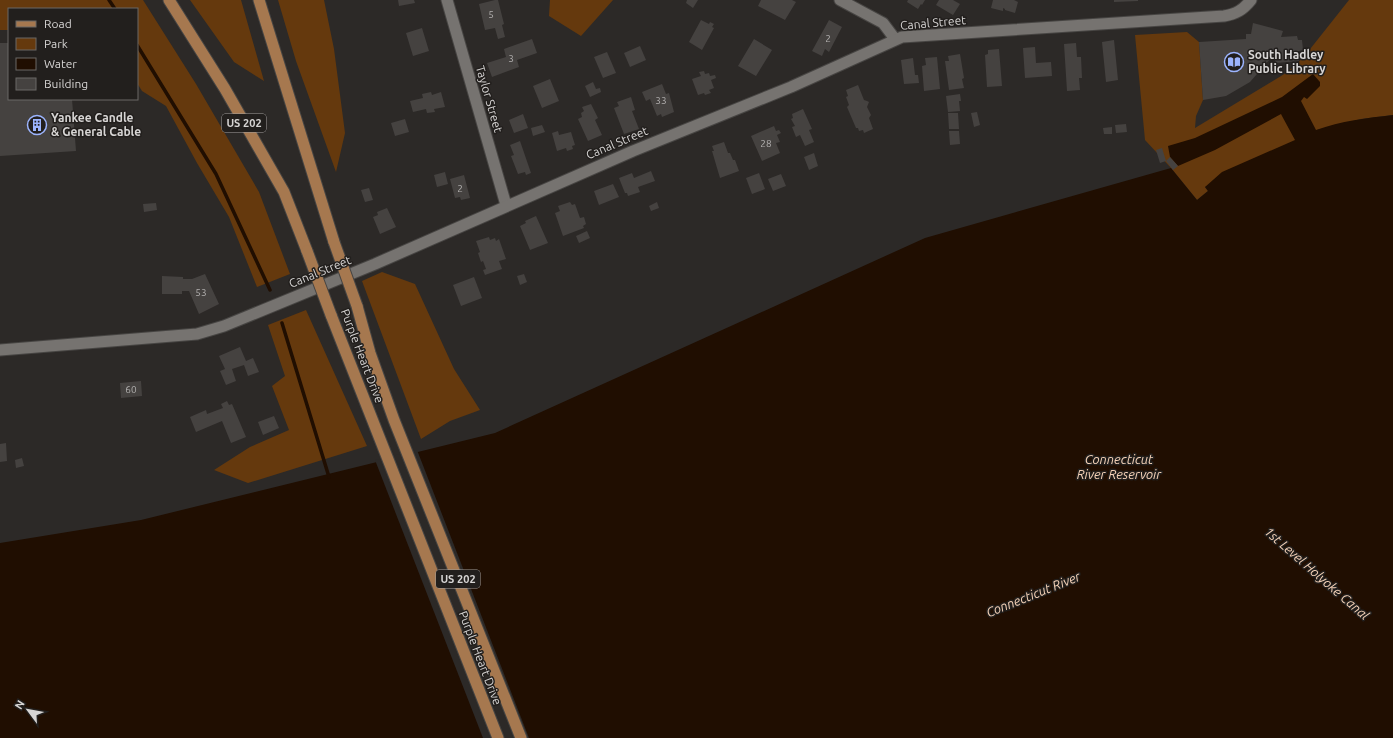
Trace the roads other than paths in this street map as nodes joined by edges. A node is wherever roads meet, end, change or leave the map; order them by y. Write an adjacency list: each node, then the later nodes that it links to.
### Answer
1 (169, 0): 9 (main road, Purple Heart Drive / US 202, bridge)
2 (259, 0): 10 (main road, Purple Heart Drive / US 202, bridge)
3 (447, 0): 7 (street, Taylor Street)
4 (840, 0): 6 (street)
5 (1251, 0): 6 (street, Canal Street)
6 (895, 39): 7 (street, Canal Street)
7 (506, 205): 8 (street, Canal Street)
8 (0, 350)
9 (498, 738)
10 (521, 738)

